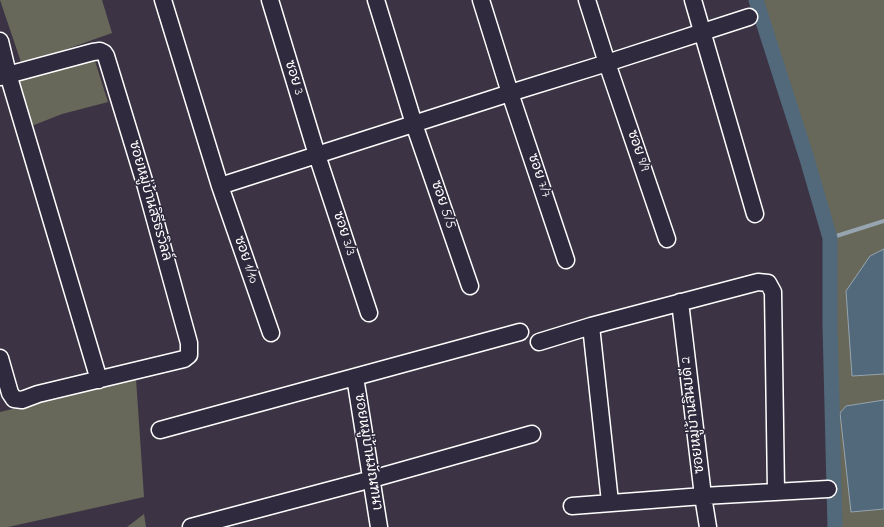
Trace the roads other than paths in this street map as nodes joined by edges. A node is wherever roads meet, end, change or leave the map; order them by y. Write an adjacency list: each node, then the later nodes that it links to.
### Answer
1 (163, 0): 15 (street, ซอย 1/10)
2 (270, 0): 14 (street, ซอย 3)
3 (376, 0): 13 (street, ซอย 5/5)
4 (481, 0): 12 (street, ซอย 7/7)
5 (587, 0): 10 (street, ซอย 9/9)
6 (693, 0): 8 (street)
7 (749, 17): 8 (street)
8 (702, 32): 10 (street); 16 (street)
9 (0, 41): 11 (street)
10 (607, 63): 12 (street); 17 (street, ซอย 9/9)
11 (4, 76): 28 (street); 28 (street, ซอยหมู่บ้านสิรีธรวิลล์)
12 (510, 93): 13 (street); 18 (street, ซอย 7/7)
13 (414, 124): 14 (street); 19 (street, ซอย 5/5)
14 (317, 155): 15 (street); 21 (street, ซอย 3/3)
15 (220, 186): 24 (street, ซอย 1/10)
16 (755, 214)
17 (667, 239)
18 (566, 260)
19 (470, 286)
20 (680, 302): 22 (street); 33 (street); 34 (street, ซอยหมู่บ้านสินบดี 2)
21 (369, 313)
22 (591, 326): 25 (street); 35 (street)
23 (520, 332): 27 (street)
24 (271, 333)
25 (539, 342)
26 (0, 358): 28 (street, ซอยหมู่บ้านสิรีธรวิลล์)
27 (355, 377): 29 (street); 31 (street, ซอยหมู่บ้านมัณฑนา)
28 (99, 380)
29 (160, 430)
30 (532, 434): 31 (street)
31 (372, 479): 37 (street); 38 (street, ซอยหมู่บ้านมัณฑนา)
32 (828, 489): 33 (street)
33 (776, 491): 34 (street)
34 (703, 496): 35 (street); 39 (street, ซอยหมู่บ้านสินบดี 2)
35 (610, 502): 36 (street)
36 (572, 506)
37 (191, 527)
38 (379, 527)
39 (708, 527)

